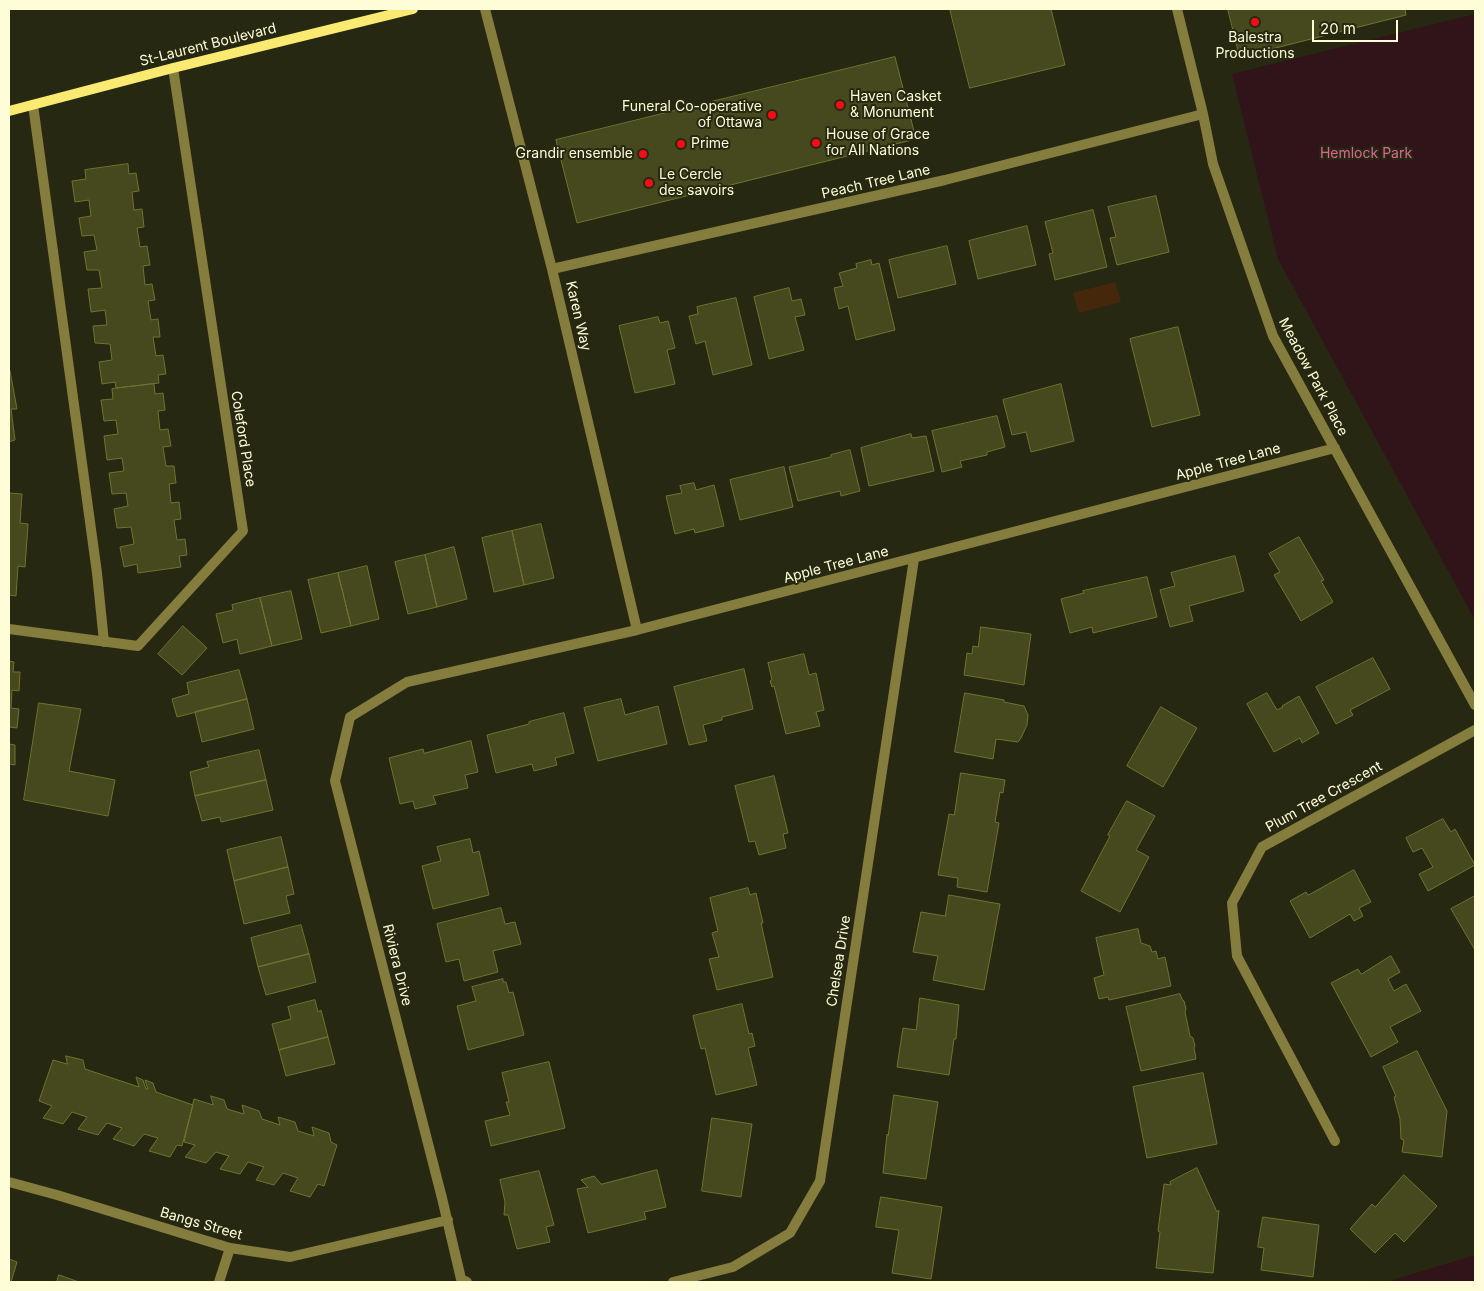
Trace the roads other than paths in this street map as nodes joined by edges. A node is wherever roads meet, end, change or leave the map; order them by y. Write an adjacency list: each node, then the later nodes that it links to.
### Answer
1 (414, 9): 4 (main road, St-Laurent Boulevard)
2 (485, 9): 8 (street, Karen Way)
3 (1177, 9): 7 (street, Meadow Park Place)
4 (173, 68): 5 (main road, St-Laurent Boulevard); 13 (street, Coleford Place)
5 (34, 105): 6 (main road, St-Laurent Boulevard); 13 (street)
6 (9, 111)
7 (1203, 114): 8 (street, Peach Tree Lane); 9 (street, Meadow Park Place)
8 (552, 269): 12 (street, Karen Way)
9 (1335, 448): 10 (street, Apple Tree Lane); 14 (street, Meadow Park Place)
10 (914, 559): 12 (street, Apple Tree Lane); 23 (street, Chelsea Drive)
11 (9, 629): 13 (street, Coleford Place)
12 (637, 630): 15 (street, Apple Tree Lane)
13 (104, 642)
14 (1475, 705)
15 (350, 717): 19 (street, Riviera Drive)
16 (1475, 730): 17 (street, Plum Tree Crescent)
17 (1335, 1141)
18 (9, 1182): 20 (street, Bangs Street)
19 (448, 1220): 20 (street, Bangs Street); 22 (street)
20 (230, 1248): 21 (street)
21 (219, 1282)
22 (467, 1282)
23 (673, 1282)

